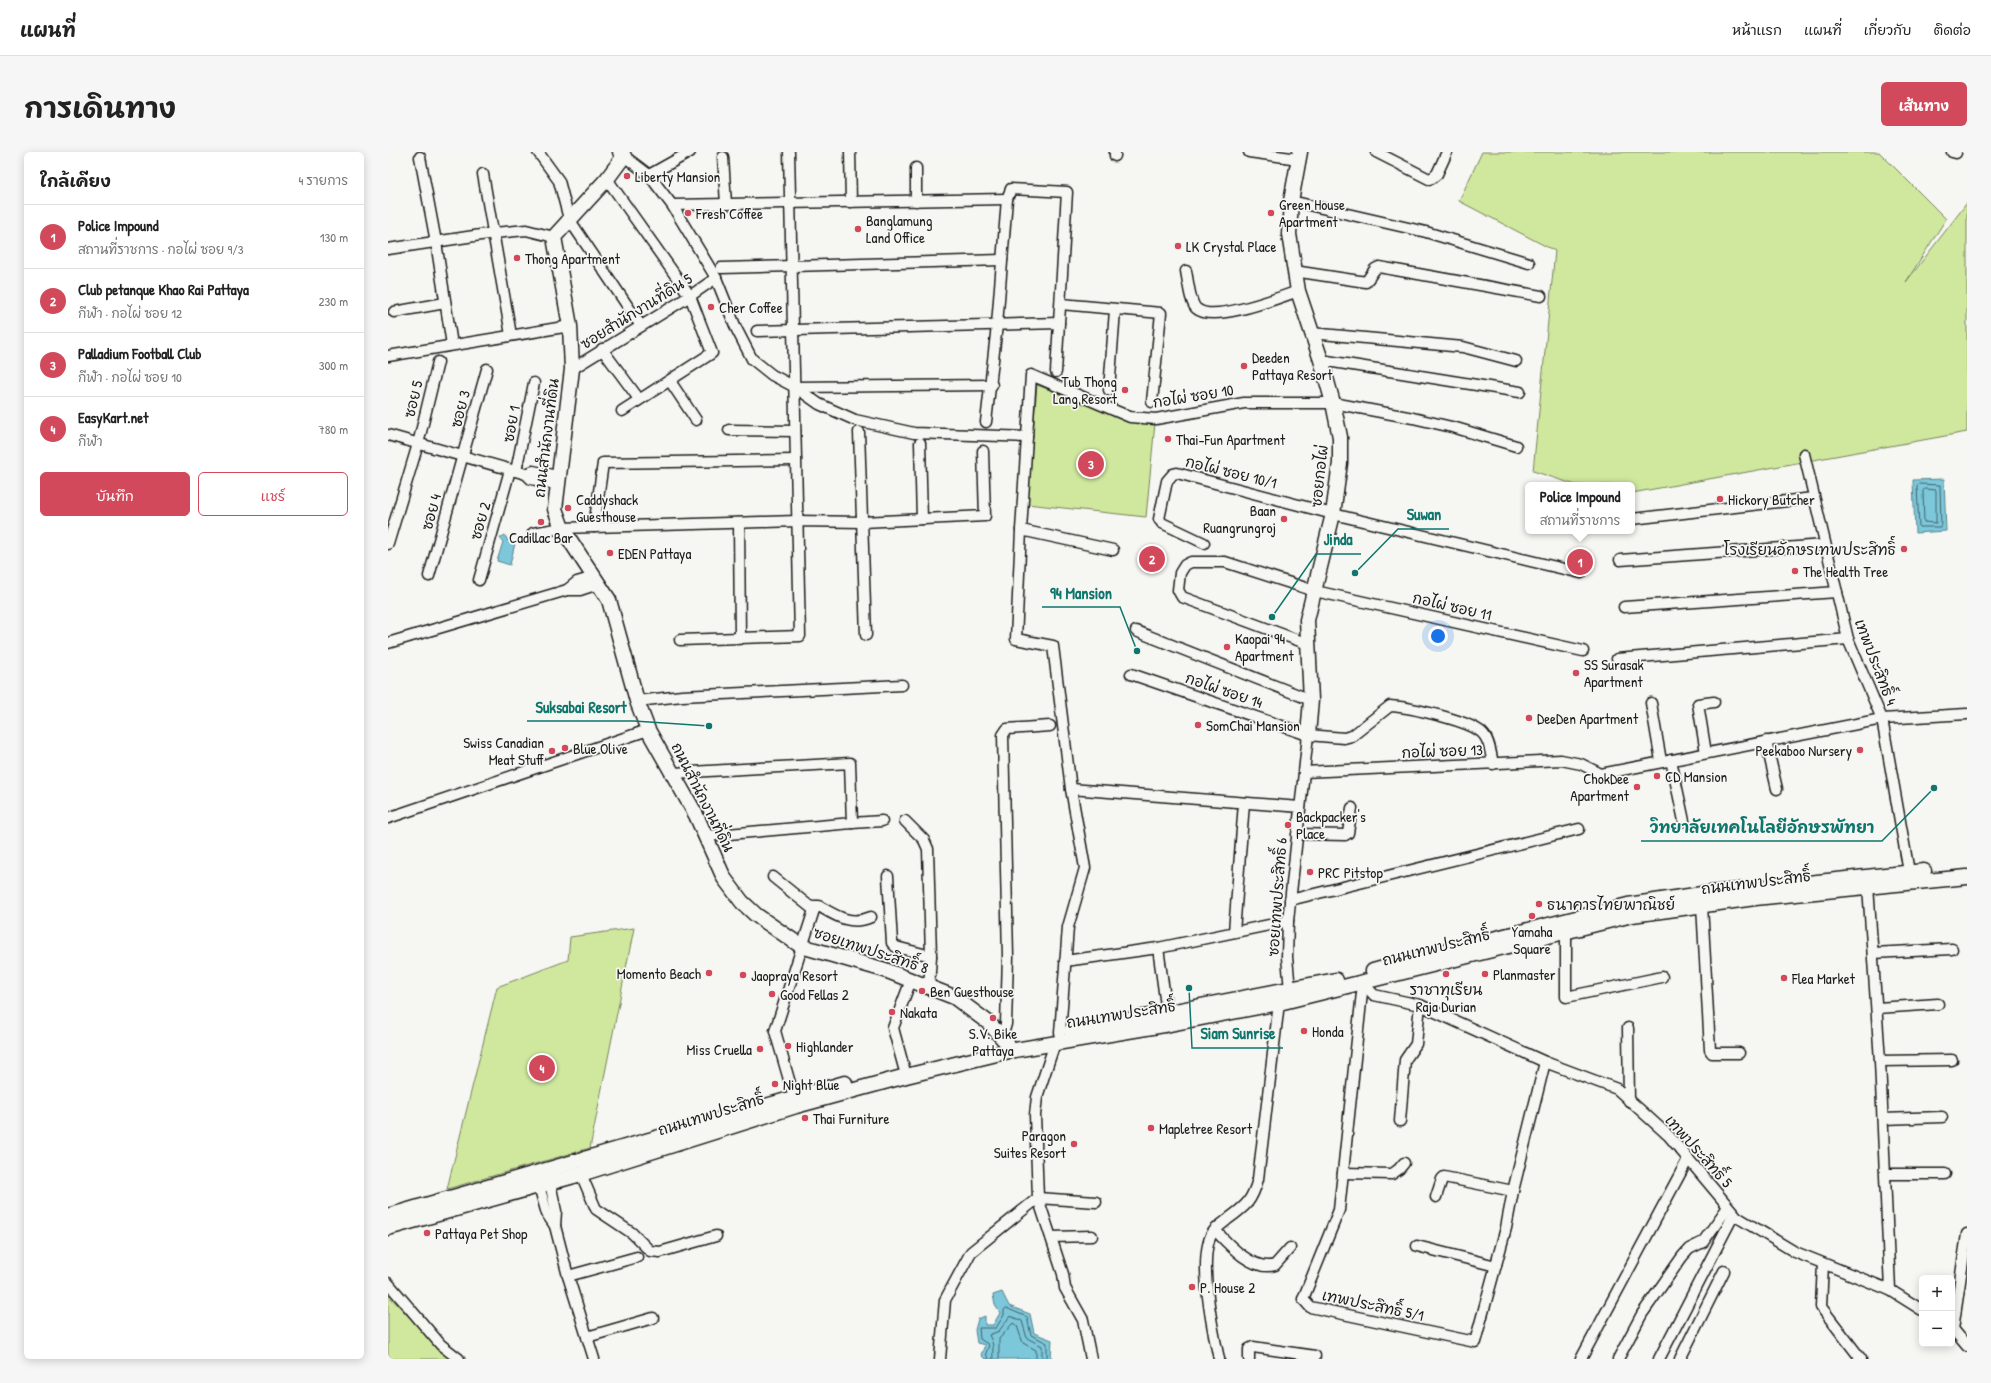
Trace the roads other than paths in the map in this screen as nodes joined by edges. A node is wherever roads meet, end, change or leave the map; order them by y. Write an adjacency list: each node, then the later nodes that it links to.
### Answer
1 (538, 152): 26 (street)
2 (690, 152): 11 (street)
3 (789, 152): 23 (street)
4 (850, 152): 22 (street)
5 (1249, 152): 12 (street)
6 (1376, 152): 7 (street)
7 (1448, 152)
8 (1952, 152): 9 (street)
9 (1956, 152)
10 (622, 154): 17 (street); 18 (main road)
11 (679, 156): 17 (street)
12 (1299, 156): 21 (main road, ซอยกอไผ่)
13 (420, 157): 29 (street)
14 (723, 157): 24 (street)
15 (916, 168): 20 (street)
16 (483, 174): 27 (street)
17 (649, 175): 25 (street)
18 (607, 179): 26 (main road); 39 (street)
19 (1007, 199): 20 (street); 31 (street); 42 (street)
20 (916, 201): 22 (street)
21 (1291, 201): 32 (street); 36 (main road, ซอยกอไผ่)
22 (851, 202): 23 (street)
23 (790, 203): 24 (street); 33 (street)
24 (726, 204): 25 (street)
25 (672, 205): 37 (street)
26 (570, 219): 28 (main road); 48 (street)
27 (494, 233): 28 (street); 29 (street); 52 (street)
28 (554, 237): 47 (main road, ถนนสำนักงานที่ดิน)
29 (436, 242): 30 (street); 41 (street)
30 (388, 250)
31 (1002, 260): 33 (street); 46 (street)
32 (1529, 263)
33 (792, 266): 34 (street); 49 (street)
34 (721, 268)
35 (1186, 271): 38 (street)
36 (1294, 271): 38 (main road, ซอยกอไผ่); 40 (street)
37 (716, 278): 39 (street, ซอยสำนักงานที่ดิน 5); 65 (street)
38 (1298, 291): 51 (main road, ซอยกอไผ่)
39 (690, 296): 48 (street, ซอยสำนักงานที่ดิน 5); 62 (street)
40 (1540, 296)
41 (445, 303): 44 (street); 53 (street)
42 (1061, 304): 43 (street); 45 (street)
43 (1115, 310): 66 (street); 69 (street)
44 (394, 312)
45 (1059, 323): 46 (street); 61 (street)
46 (998, 325): 49 (street); 64 (street)
47 (570, 326): 52 (street); 60 (main road, ถนนสำนักงานที่ดิน)
48 (641, 326): 54 (street, ซอยสำนักงานที่ดิน 5)
49 (794, 330): 50 (street); 65 (street)
50 (757, 331)
51 (1311, 333): 56 (main road, ซอยกอไผ่); 57 (street)
52 (511, 335): 53 (street)
53 (452, 345): 55 (street)
54 (602, 349): 60 (street, ซอยสำนักงานที่ดิน 5); 68 (street)
55 (388, 356)
56 (1321, 360): 67 (street); 70 (main road, ซอยกอไผ่)
57 (1516, 361)
58 (438, 362): 80 (street, ซอย 5)
59 (487, 369): 84 (street, ซอย 3)
60 (572, 369): 87 (main road, ถนนสำนักงานที่ดิน)
61 (1056, 372)
62 (670, 381): 68 (street); 72 (street)
63 (534, 383): 86 (street, ซอย 1)
64 (992, 385): 65 (street); 73 (street)
65 (795, 388): 75 (street); 78 (street)
66 (1109, 390)
67 (1520, 392)
68 (639, 399): 71 (street)
69 (1152, 402)
70 (1333, 404): 78 (street, กอไผ่ ซอย 10); 81 (street); 89 (main road, ซอยกอไผ่)
71 (622, 411)
72 (696, 420)
73 (986, 422)
74 (729, 430): 75 (street)
75 (795, 431): 85 (street)
76 (859, 432): 93 (street)
77 (388, 435): 80 (street)
78 (1027, 437): 97 (street)
79 (920, 443): 90 (street)
80 (418, 444): 84 (street); 100 (street, ซอย 5)
81 (1516, 446)
82 (983, 451): 90 (street)
83 (1804, 454): 88 (street, เทพประสิทธิ์ 4)
84 (463, 457): 86 (street); 105 (street, ซอย 4)
85 (796, 460): 92 (street); 95 (street)
86 (517, 472): 87 (street); 106 (street, ซอย 2)
87 (557, 480): 96 (main road, ถนนสำนักงานที่ดิน)
88 (1813, 498): 91 (street); 101 (street, เทพประสิทธิ์ 4)
89 (1333, 514): 99 (street, กอไผ่ ซอย 10/1); 104 (street); 108 (main road, ซอยกอไผ่)
90 (922, 519): 93 (street)
91 (1635, 519)
92 (797, 520): 93 (street); 94 (street); 113 (street)
93 (863, 522): 112 (street)
94 (739, 523): 95 (street); 113 (street)
95 (594, 527): 96 (street)
96 (562, 528): 98 (street); 107 (main road, ถนนสำนักงานที่ดิน)
97 (1021, 530): 102 (street); 137 (street)
98 (533, 533)
99 (1204, 542)
100 (388, 544)
101 (1824, 545): 103 (street); 109 (street, เทพประสิทธิ์ 4)
102 (1113, 550)
103 (1620, 560)
104 (1581, 573)
105 (429, 576)
106 (479, 580)
107 (596, 580): 116 (street); 123 (main road, ถนนสำนักงานที่ดิน)
108 (1315, 591): 117 (main road, ซอยกอไผ่); 117 (street, กอไผ่ ซอย 11); 118 (street, กอไผ่ ซอย 11)
109 (1837, 592): 110 (street); 114 (street, เทพประสิทธิ์ 4)
110 (1624, 607)
111 (1136, 631): 122 (street)
112 (866, 635)
113 (740, 639): 115 (street)
114 (1848, 639): 119 (street); 127 (street, เทพประสิทธิ์ 4)
115 (680, 640)
116 (388, 643)
117 (1308, 644): 122 (main road, ซอยกอไผ่)
118 (1583, 650)
119 (1617, 659)
120 (1131, 674): 130 (street, กอไผ่ ซอย 14)
121 (902, 686): 123 (street)
122 (1311, 700): 130 (main road, ซอยกอไผ่)
123 (637, 701): 129 (main road, ถนนสำนักงานที่ดิน)
124 (1714, 702): 132 (street)
125 (1651, 703): 133 (street)
126 (1967, 714): 127 (street, กอไผ่ ซอย 13)
127 (1882, 718): 131 (street, กอไผ่ ซอย 13); 151 (street, เทพประสิทธิ์ 4)
128 (1050, 726): 181 (street)
129 (648, 730): 136 (main road, ถนนสำนักงานที่ดิน); 142 (street)
130 (1308, 735): 134 (street, กอไผ่ ซอย 14); 135 (street, ซอยเทพประสิทธิ์ 6)
131 (1766, 741): 132 (street, กอไผ่ ซอย 13); 138 (street)
132 (1706, 752): 133 (street, กอไผ่ ซอย 13)
133 (1666, 760): 134 (street, กอไผ่ ซอย 13); 145 (street)
134 (1493, 764): 135 (street, กอไผ่ ซอย 13)
135 (1304, 772): 140 (street, ซอยเทพประสิทธิ์ 6)
136 (674, 773): 146 (street); 149 (main road, ถนนสำนักงานที่ดิน)
137 (1071, 789): 139 (street); 168 (street)
138 (1777, 789)
139 (1244, 803): 140 (street); 162 (street)
140 (1300, 807): 148 (street, ซอยเทพประสิทธิ์ 6)
141 (1352, 808): 148 (street)
142 (388, 818)
143 (882, 821): 146 (street)
144 (905, 821): 167 (street)
145 (1684, 821)
146 (852, 823): 149 (street)
147 (1579, 828): 156 (street)
148 (1297, 834): 156 (street, ซอยเทพประสิทธิ์ 6)
149 (706, 836): 163 (main road, ถนนสำนักงานที่ดิน)
150 (1967, 867): 151 (main road, ถนนเทพประสิทธิ์)
151 (1909, 872): 173 (main road, ถนนเทพประสิทธิ์)
152 (888, 876): 167 (street)
153 (773, 877): 158 (street)
154 (1967, 877): 155 (main road, ถนนเทพประสิทธิ์)
155 (1868, 886): 157 (main road, ถนนเทพประสิทธิ์); 166 (street)
156 (1290, 900): 160 (street, ซอยเทพประสิทธิ์ 6)
157 (1702, 905): 161 (main road, ถนนเทพประสิทธิ์); 182 (street)
158 (814, 910): 159 (street); 163 (street)
159 (871, 917)
160 (1288, 922): 162 (street); 173 (street, ซอยเทพประสิทธิ์ 6)
161 (1566, 931): 169 (street); 171 (main road, ถนนเทพประสิทธิ์)
162 (1234, 932): 164 (street)
163 (801, 946): 170 (main road, ซอยเทพประสิทธิ์ 8); 187 (street)
164 (1158, 948): 168 (street); 178 (street)
165 (1952, 949): 166 (street)
166 (1873, 953): 177 (street)
167 (931, 956): 172 (street)
168 (1065, 961): 180 (street)
169 (1662, 977)
170 (911, 980): 172 (main road, ซอยเทพประสิทธิ์ 8); 186 (street)
171 (1363, 983): 174 (main road, ถนนเทพประสิทธิ์); 176 (street, เทพประสิทธิ์ 5); 194 (street, เทพประสิทธิ์ 5/1)
172 (930, 987): 181 (main road, ซอยเทพประสิทธิ์ 8)
173 (1290, 990): 174 (main road); 178 (main road, ถนนเทพประสิทธิ์)
174 (1279, 1003): 180 (main road, ถนนเทพประสิทธิ์); 206 (street)
175 (1938, 1004): 177 (street)
176 (1420, 1005): 185 (street, เทพประสิทธิ์ 5); 191 (street)
177 (1877, 1008): 184 (street)
178 (1167, 1013): 180 (main road, ถนนเทพประสิทธิ์)
179 (1628, 1028): 188 (street)
180 (1057, 1038): 181 (main road, ถนนเทพประสิทธิ์); 200 (street)
181 (1006, 1044): 186 (main road, ถนนเทพประสิทธิ์); 195 (main road, ถนนเทพประสิทธิ์)
182 (1739, 1053)
183 (1952, 1060): 184 (street)
184 (1880, 1061): 190 (street)
185 (1545, 1062): 188 (street, เทพประสิทธิ์ 5); 199 (street, เทพประสิทธิ์ 5/1)
186 (904, 1068): 187 (main road, ถนนเทพประสิทธิ์)
187 (794, 1097): 204 (main road, ถนนเทพประสิทธิ์)
188 (1629, 1100): 192 (street, เทพประสิทธิ์ 5)
189 (1942, 1117): 190 (street)
190 (1883, 1119): 196 (street)
191 (1400, 1121)
192 (1688, 1159): 203 (street, เทพประสิทธิ์ 5); 233 (street)
193 (1404, 1163): 194 (street)
194 (1343, 1173): 215 (street, เทพประสิทธิ์ 5/1)
195 (581, 1174): 198 (main road, ถนนเทพประสิทธิ์); 208 (street)
196 (1886, 1174): 197 (street); 219 (street)
197 (1945, 1174)
198 (544, 1184): 205 (main road, ถนนเทพประสิทธิ์); 217 (street)
199 (1513, 1191): 201 (street); 215 (street, เทพประสิทธิ์ 5/1)
200 (1038, 1198): 202 (street); 210 (street); 229 (street)
201 (1436, 1198)
202 (1096, 1202)
203 (1731, 1211): 214 (street, เทพประสิทธิ์ 5); 234 (street); 235 (street)
204 (388, 1216)
205 (388, 1228)
206 (1215, 1230): 212 (street); 231 (street)
207 (1967, 1234): 221 (street)
208 (716, 1236)
209 (1092, 1236): 210 (street)
210 (1050, 1237): 230 (street)
211 (1417, 1246): 215 (street)
212 (1290, 1248)
213 (636, 1257): 217 (street)
214 (1823, 1264): 219 (street, เทพประสิทธิ์ 5); 237 (street)
215 (1496, 1266)
216 (1724, 1271): 236 (street)
217 (568, 1276): 224 (street)
218 (388, 1283): 227 (street)
219 (1890, 1290): 220 (street, เทพประสิทธิ์ 5)
220 (1919, 1308)
221 (1955, 1311)
222 (653, 1318): 224 (street)
223 (1955, 1332): 225 (street)
224 (587, 1337): 228 (street)
225 (1967, 1346)
226 (1315, 1356): 232 (street)
227 (459, 1359)
228 (594, 1359)
229 (940, 1359)
230 (1091, 1359)
231 (1219, 1359)
232 (1249, 1359)
233 (1581, 1359)
234 (1618, 1359)
235 (1659, 1359)
236 (1680, 1359)
237 (1862, 1359)

